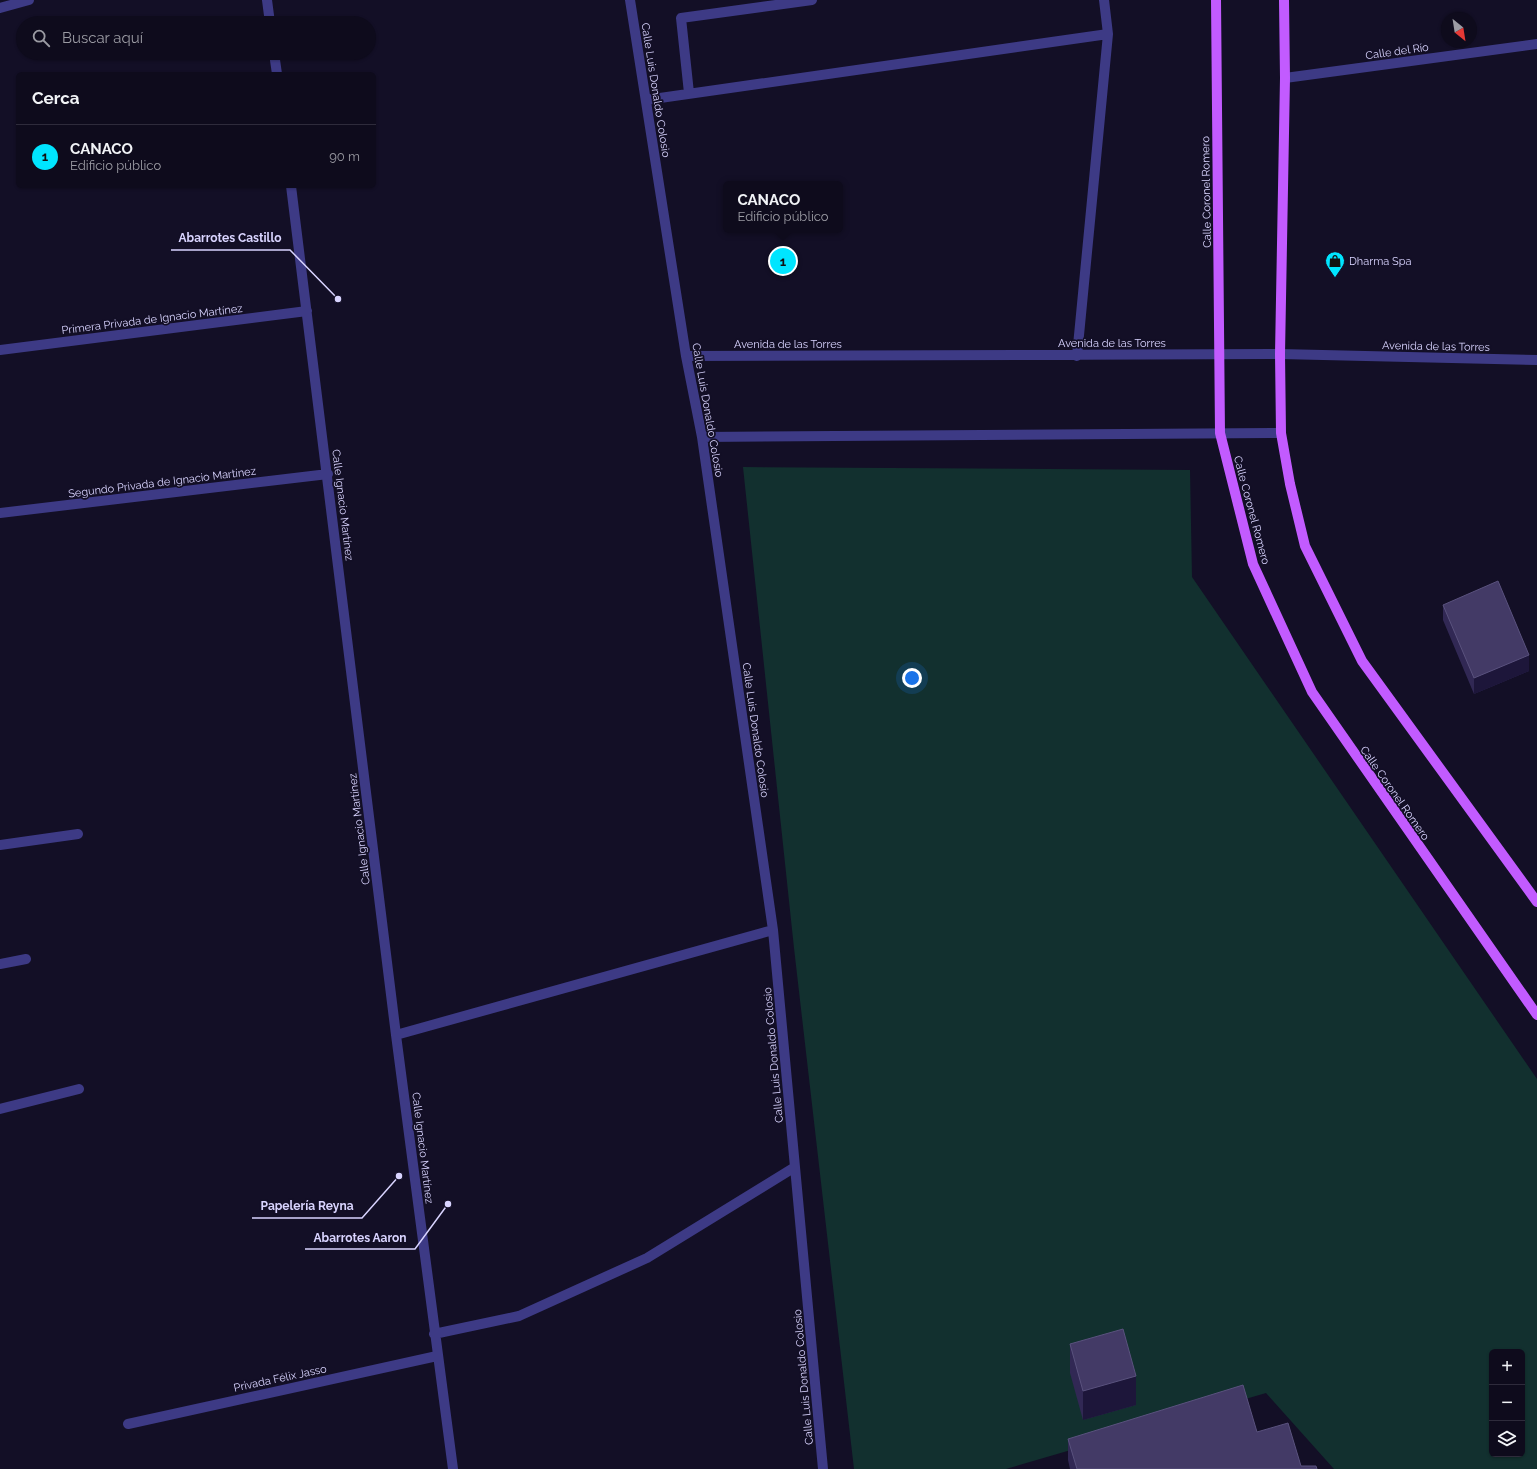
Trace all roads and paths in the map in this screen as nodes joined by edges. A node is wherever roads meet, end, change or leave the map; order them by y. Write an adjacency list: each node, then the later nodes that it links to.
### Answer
1 (29, 0): 8 (street)
2 (268, 0): 9 (street)
3 (630, 0): 16 (street, Calle Luis Donaldo Colosio)
4 (812, 0): 15 (street)
5 (1104, 0): 10 (street)
6 (1216, 0): 21 (main road, Calle Coronel Romero)
7 (1284, 0): 14 (main road)
8 (0, 8)
9 (269, 16)
10 (1108, 34): 15 (street); 23 (street)
11 (1537, 44): 14 (street, Calle del Río)
12 (275, 60): 13 (street)
13 (277, 72)
14 (1285, 78): 20 (main road)
15 (689, 94): 16 (street)
16 (646, 100): 22 (street, Calle Luis Donaldo Colosio)
17 (291, 188): 18 (street, Calle Ignacio Martínez)
18 (307, 311): 19 (street, Primera Privada de Ignacio Martínez); 28 (street, Calle Ignacio Martínez)
19 (0, 350)
20 (1280, 354): 21 (street, Avenida de las Torres); 24 (street, Avenida de las Torres); 26 (main road)
21 (1220, 355): 23 (street, Avenida de las Torres); 25 (main road, Calle Coronel Romero)
22 (686, 356): 23 (street, Avenida de las Torres); 27 (street, Calle Luis Donaldo Colosio)
23 (1077, 356)
24 (1537, 360)
25 (1220, 433): 26 (street); 27 (street); 36 (main road, Calle Coronel Romero)
26 (1282, 433): 32 (main road)
27 (702, 437): 33 (street, Calle Luis Donaldo Colosio)
28 (328, 474): 29 (street, Segundo Privada de Ignacio Martínez); 37 (street, Calle Ignacio Martínez)
29 (0, 513)
30 (78, 834): 31 (street)
31 (0, 845)
32 (1537, 902)
33 (773, 930): 37 (street); 40 (street, Calle Luis Donaldo Colosio)
34 (26, 959): 35 (street)
35 (0, 964)
36 (1537, 1015)
37 (396, 1035): 41 (street, Calle Ignacio Martínez)
38 (78, 1089): 39 (street)
39 (0, 1109)
40 (795, 1167): 41 (street); 45 (street, Calle Luis Donaldo Colosio)
41 (434, 1334): 42 (street, Calle Ignacio Martínez)
42 (438, 1356): 43 (street, Privada Félix Jasso); 44 (street, Calle Ignacio Martínez)
43 (128, 1424)
44 (453, 1469)
45 (823, 1469)

